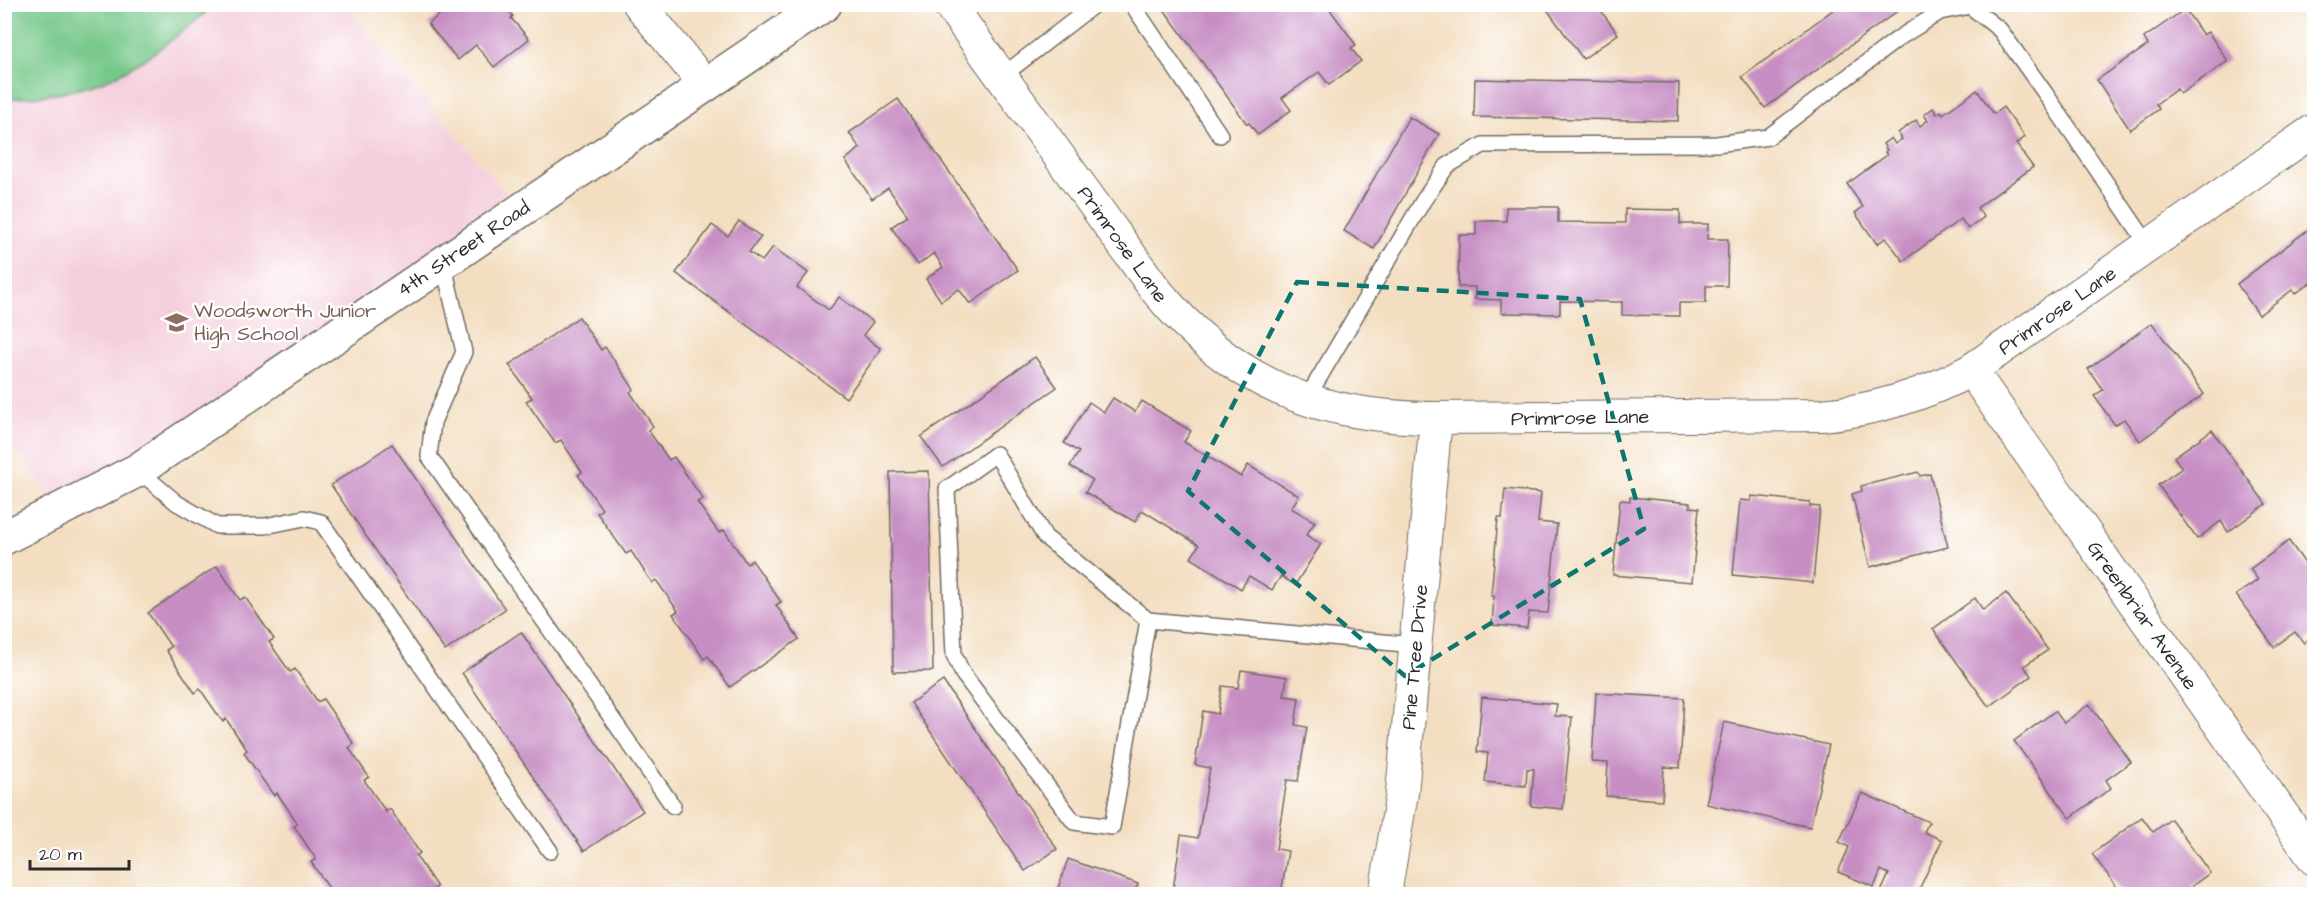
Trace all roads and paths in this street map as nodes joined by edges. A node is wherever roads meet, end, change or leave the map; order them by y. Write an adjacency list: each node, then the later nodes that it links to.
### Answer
1 (639, 4): 7 (street)
2 (825, 4): 7 (street, 4th Street Road)
3 (949, 4): 6 (street, Primrose Lane)
4 (1095, 4): 6 (lane)
5 (1132, 4): 9 (lane)
6 (1001, 77): 13 (street, Primrose Lane)
7 (705, 85): 11 (street, 4th Street Road)
8 (2314, 130): 10 (street, Primrose Lane)
9 (1220, 135)
10 (2149, 246): 12 (street, Primrose Lane); 13 (lane)
11 (443, 262): 15 (street, 4th Street Road); 19 (lane)
12 (1971, 370): 14 (street, Primrose Lane); 21 (street, Greenbriar Avenue)
13 (1305, 400): 14 (street, Primrose Lane)
14 (1436, 418): 18 (street, Pine Tree Drive)
15 (138, 470): 16 (street, 4th Street Road); 20 (lane)
16 (4, 538)
17 (1148, 620): 17 (lane); 18 (lane)
18 (1415, 645): 22 (street, Pine Tree Drive)
19 (673, 806)
20 (550, 850)
21 (2314, 859)
22 (1385, 894)

